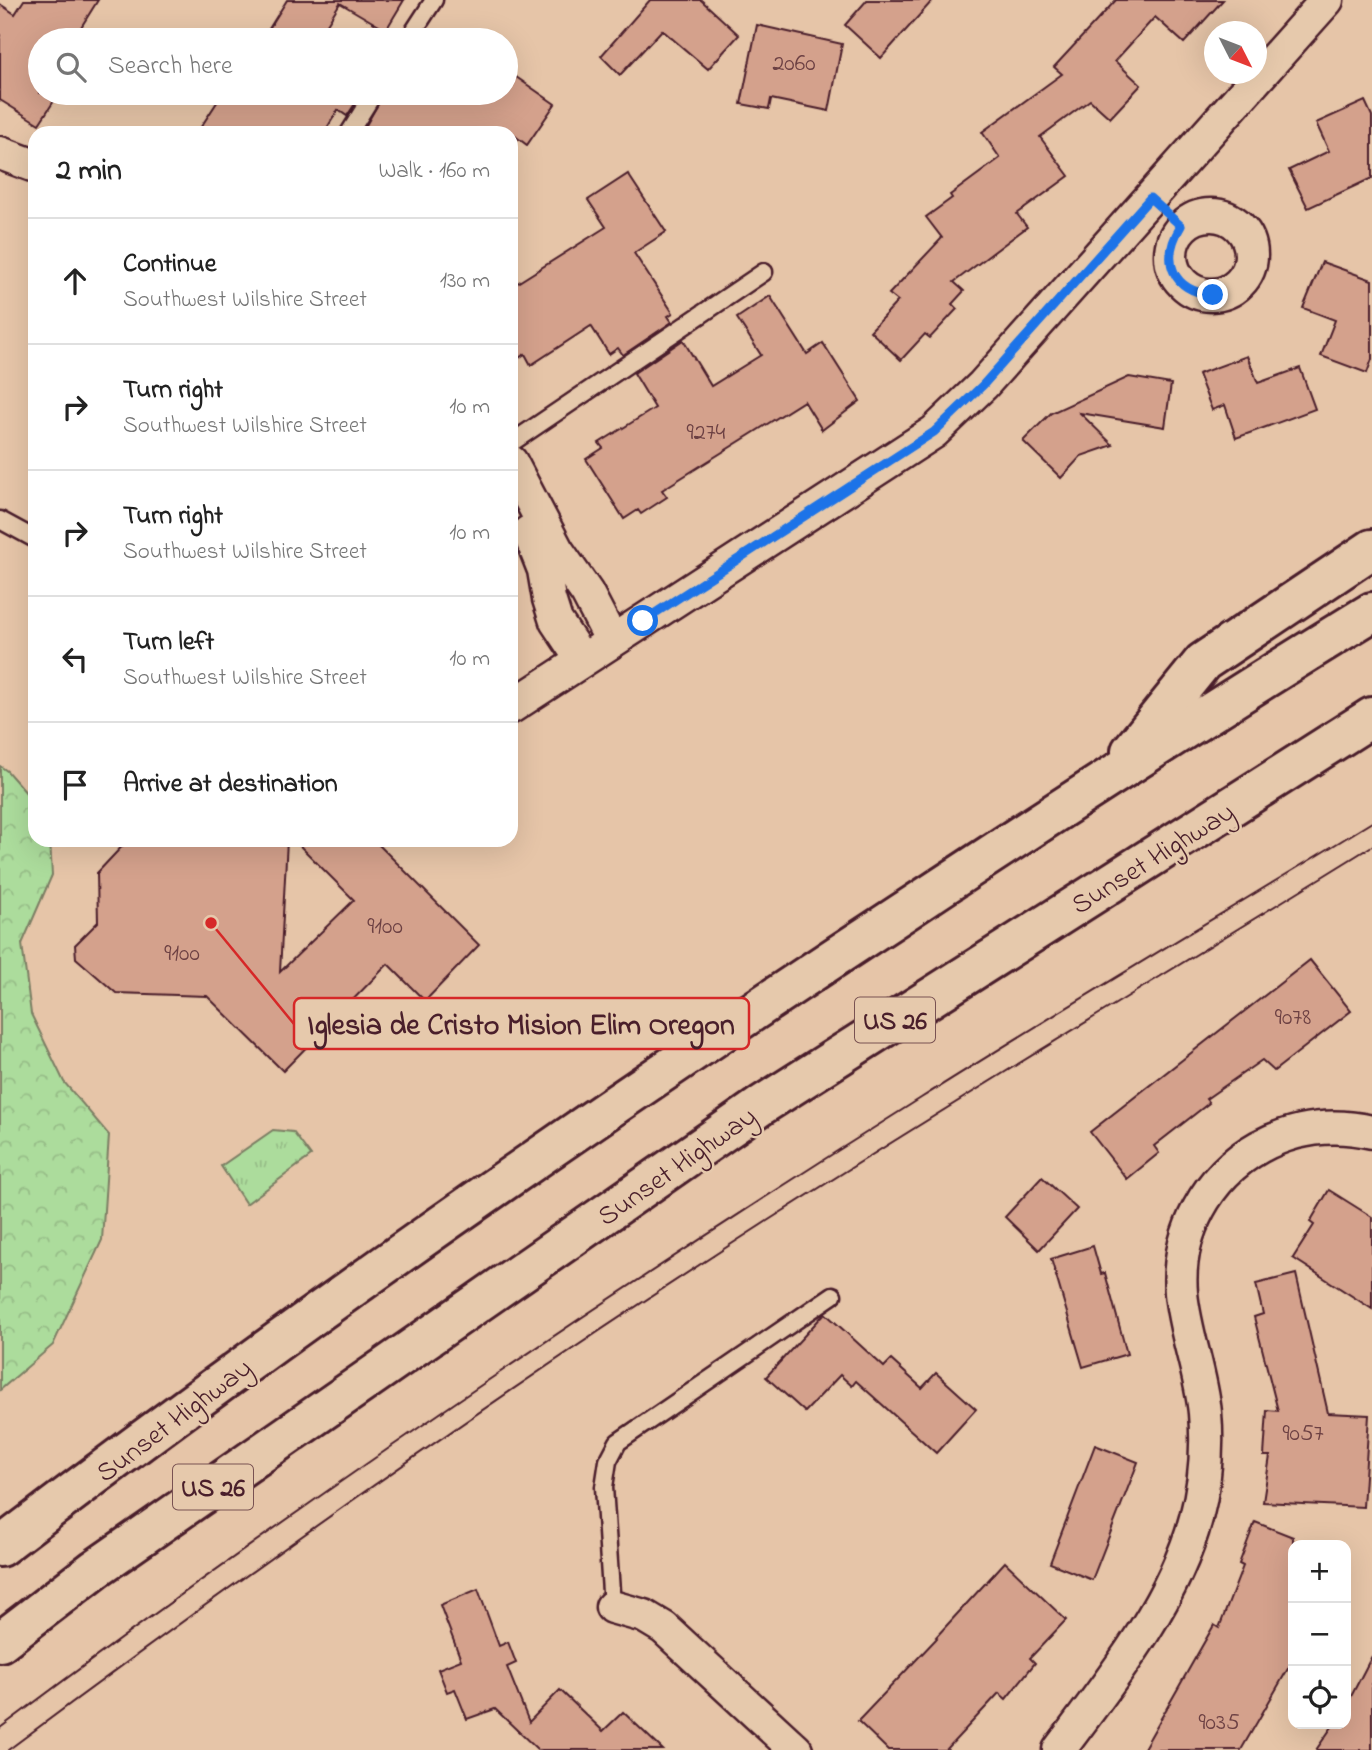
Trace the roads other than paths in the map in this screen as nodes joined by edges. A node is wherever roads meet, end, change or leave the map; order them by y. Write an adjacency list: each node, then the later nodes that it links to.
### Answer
1 (434, 0): 3 (lane)
2 (1327, 0): 8 (street)
3 (416, 28)
4 (366, 105): 5 (lane)
5 (353, 126)
6 (0, 153): 7 (street)
7 (28, 163)
8 (1150, 198): 9 (street); 18 (street)
9 (1181, 226)
10 (764, 272): 11 (lane)
11 (518, 438)
12 (518, 475): 18 (street)
13 (518, 510): 19 (street)
14 (0, 520): 15 (lane)
15 (28, 535)
16 (1372, 548): 22 (highway)
17 (1372, 612): 22 (highway, US 26)
18 (612, 641): 19 (street)
19 (582, 660): 20 (street)
20 (518, 702)
21 (1372, 717): 27 (highway, Sunset Highway / US 26)
22 (1113, 774): 25 (highway, Sunset Highway / US 26)
23 (1372, 1132): 29 (street)
24 (833, 1295): 26 (lane)
25 (0, 1547)
26 (612, 1607): 28 (street)
27 (0, 1642)
28 (796, 1750)
29 (1059, 1750)

